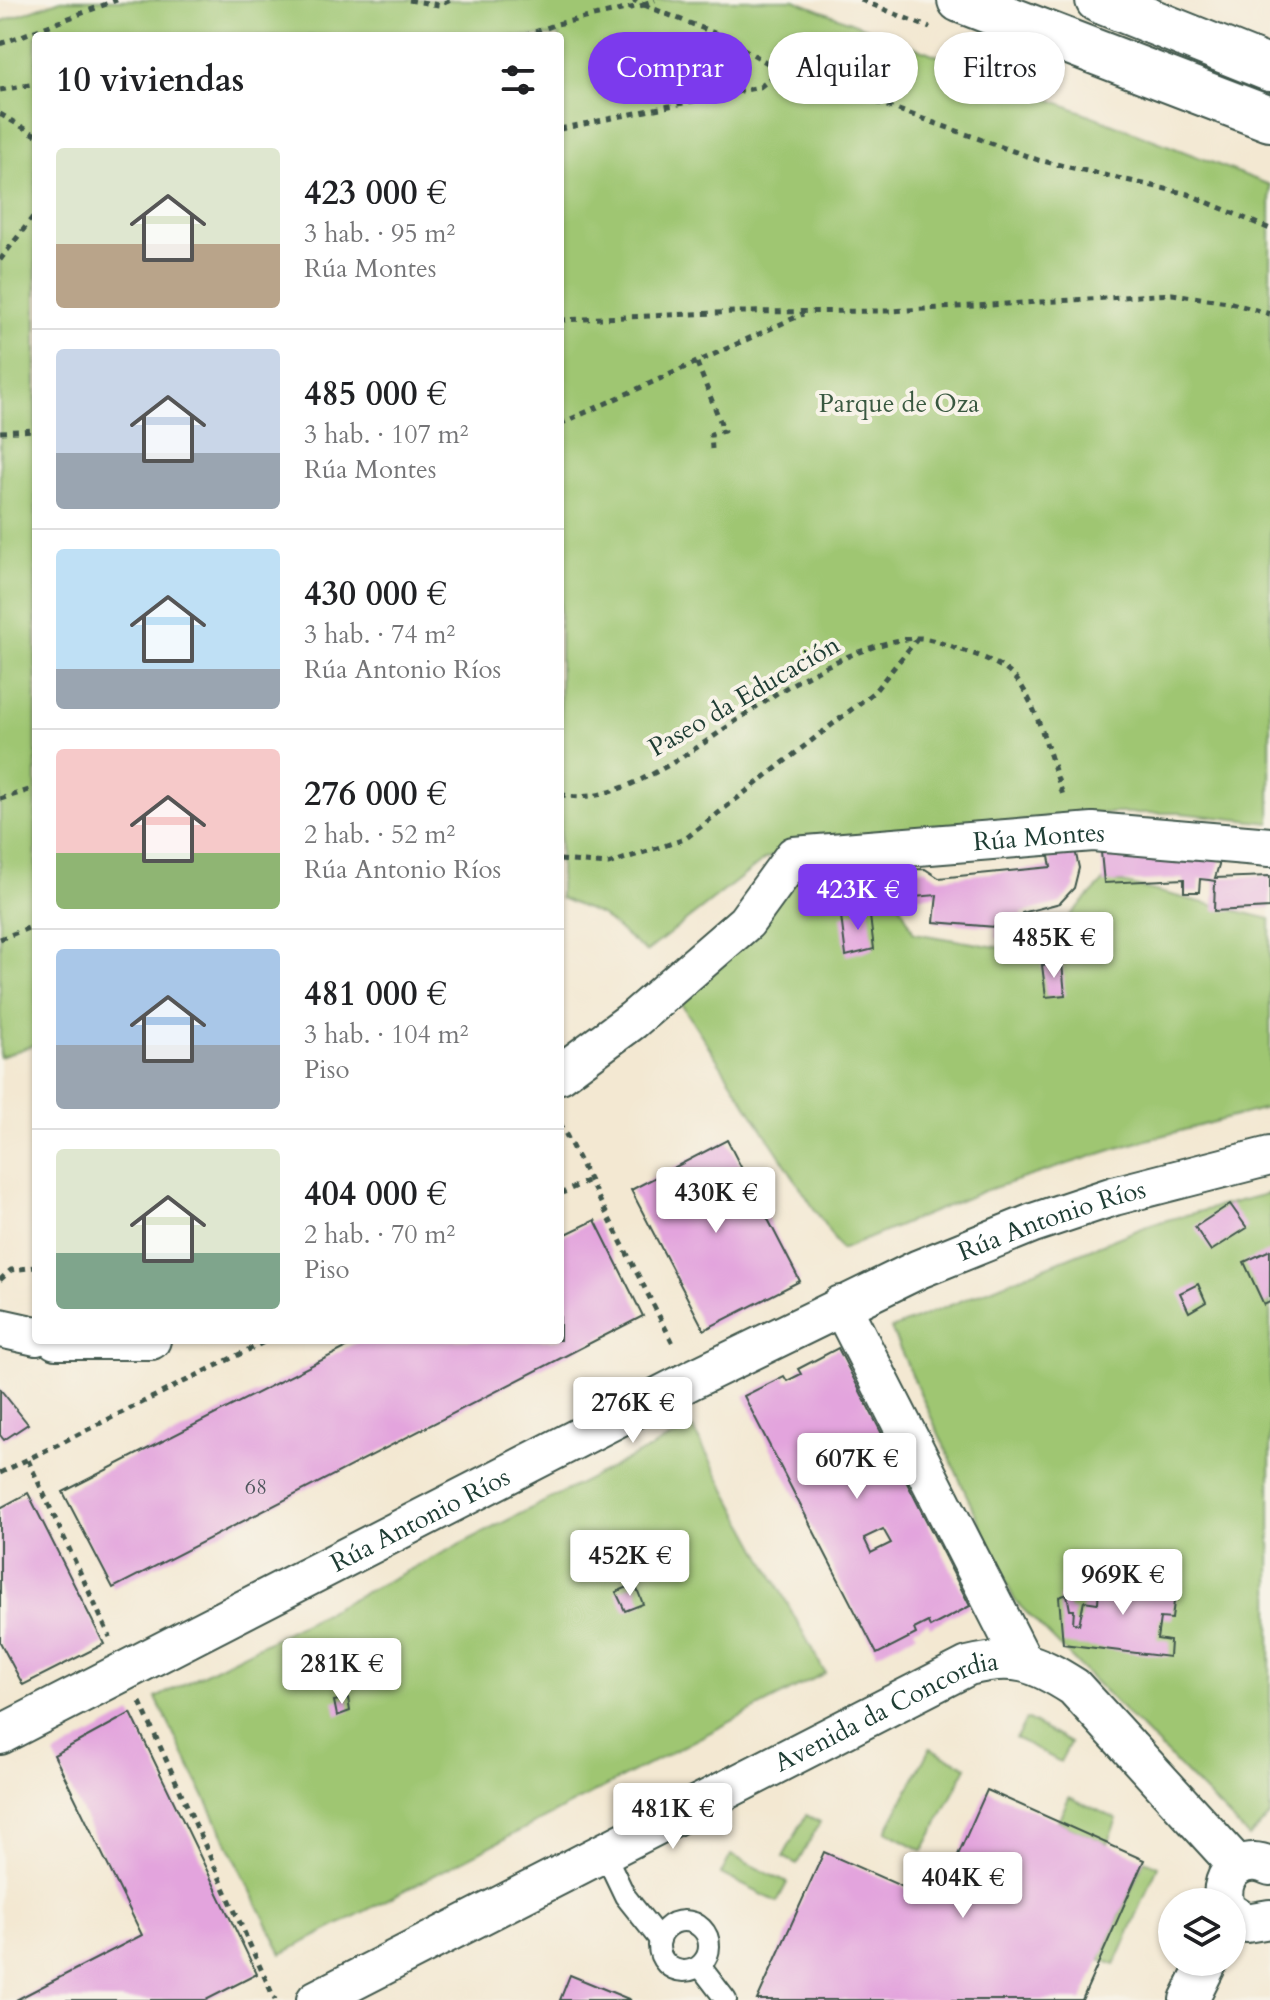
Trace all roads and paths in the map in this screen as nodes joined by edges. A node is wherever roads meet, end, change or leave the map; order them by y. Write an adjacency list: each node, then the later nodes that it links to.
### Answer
1 (117, 0): 10 (path)
2 (409, 0): 3 (path)
3 (451, 0)
4 (633, 0): 8 (path)
5 (655, 0): 8 (path)
6 (960, 0): 14 (main road)
7 (1098, 0): 11 (main road)
8 (642, 3): 9 (path); 12 (path)
9 (535, 32)
10 (0, 44)
11 (1267, 59): 14 (street)
12 (768, 63)
13 (768, 81): 20 (path)
14 (1177, 84): 19 (main road)
15 (32, 85): 16 (path)
16 (0, 90)
17 (882, 104): 23 (path)
18 (0, 114): 21 (path)
19 (1270, 119)
20 (564, 128)
21 (32, 133)
22 (32, 218): 24 (path)
23 (1270, 229)
24 (0, 260)
25 (808, 312): 26 (path); 27 (path); 28 (path)
26 (1270, 314)
27 (564, 320)
28 (697, 363): 29 (path); 32 (path)
29 (564, 422)
30 (32, 430): 31 (path)
31 (0, 432)
32 (712, 449)
33 (918, 638): 35 (path, Paseo da Educación); 37 (path, Paseo da Educación); 39 (path)
34 (32, 789): 36 (path)
35 (564, 794)
36 (0, 799)
37 (1075, 834): 38 (street, Rúa Montes); 42 (street, Rúa Montes)
38 (1270, 847)
39 (564, 860)
40 (32, 927): 41 (path)
41 (0, 939)
42 (564, 1071)
43 (564, 1131): 45 (path)
44 (1270, 1156): 49 (street, Rúa Antonio Ríos)
45 (589, 1180): 46 (path); 53 (path)
46 (564, 1192)
47 (32, 1267): 48 (path)
48 (0, 1280)
49 (841, 1305): 53 (street, Rúa Antonio Ríos); 57 (street)
50 (0, 1328): 51 (street)
51 (32, 1335)
52 (260, 1344): 54 (path)
53 (691, 1380): 59 (street, Rúa Antonio Ríos)
54 (28, 1460): 55 (path); 56 (path)
55 (0, 1473)
56 (110, 1638)
57 (1022, 1660): 60 (street, Avenida da Concordia); 61 (street, Avenida da Concordia)
58 (135, 1693): 68 (path)
59 (0, 1735)
60 (604, 1852): 65 (lane); 69 (street, Avenida da Concordia)
61 (1261, 1864): 62 (street)
62 (1224, 1888)
63 (1270, 1919): 64 (street)
64 (1246, 1923)
65 (660, 1940): 66 (lane); 66 (lane)
66 (700, 1966): 70 (lane)
67 (1201, 1976): 71 (street)
68 (275, 2000)
69 (316, 2000)
70 (726, 2000)
71 (1189, 2000)

